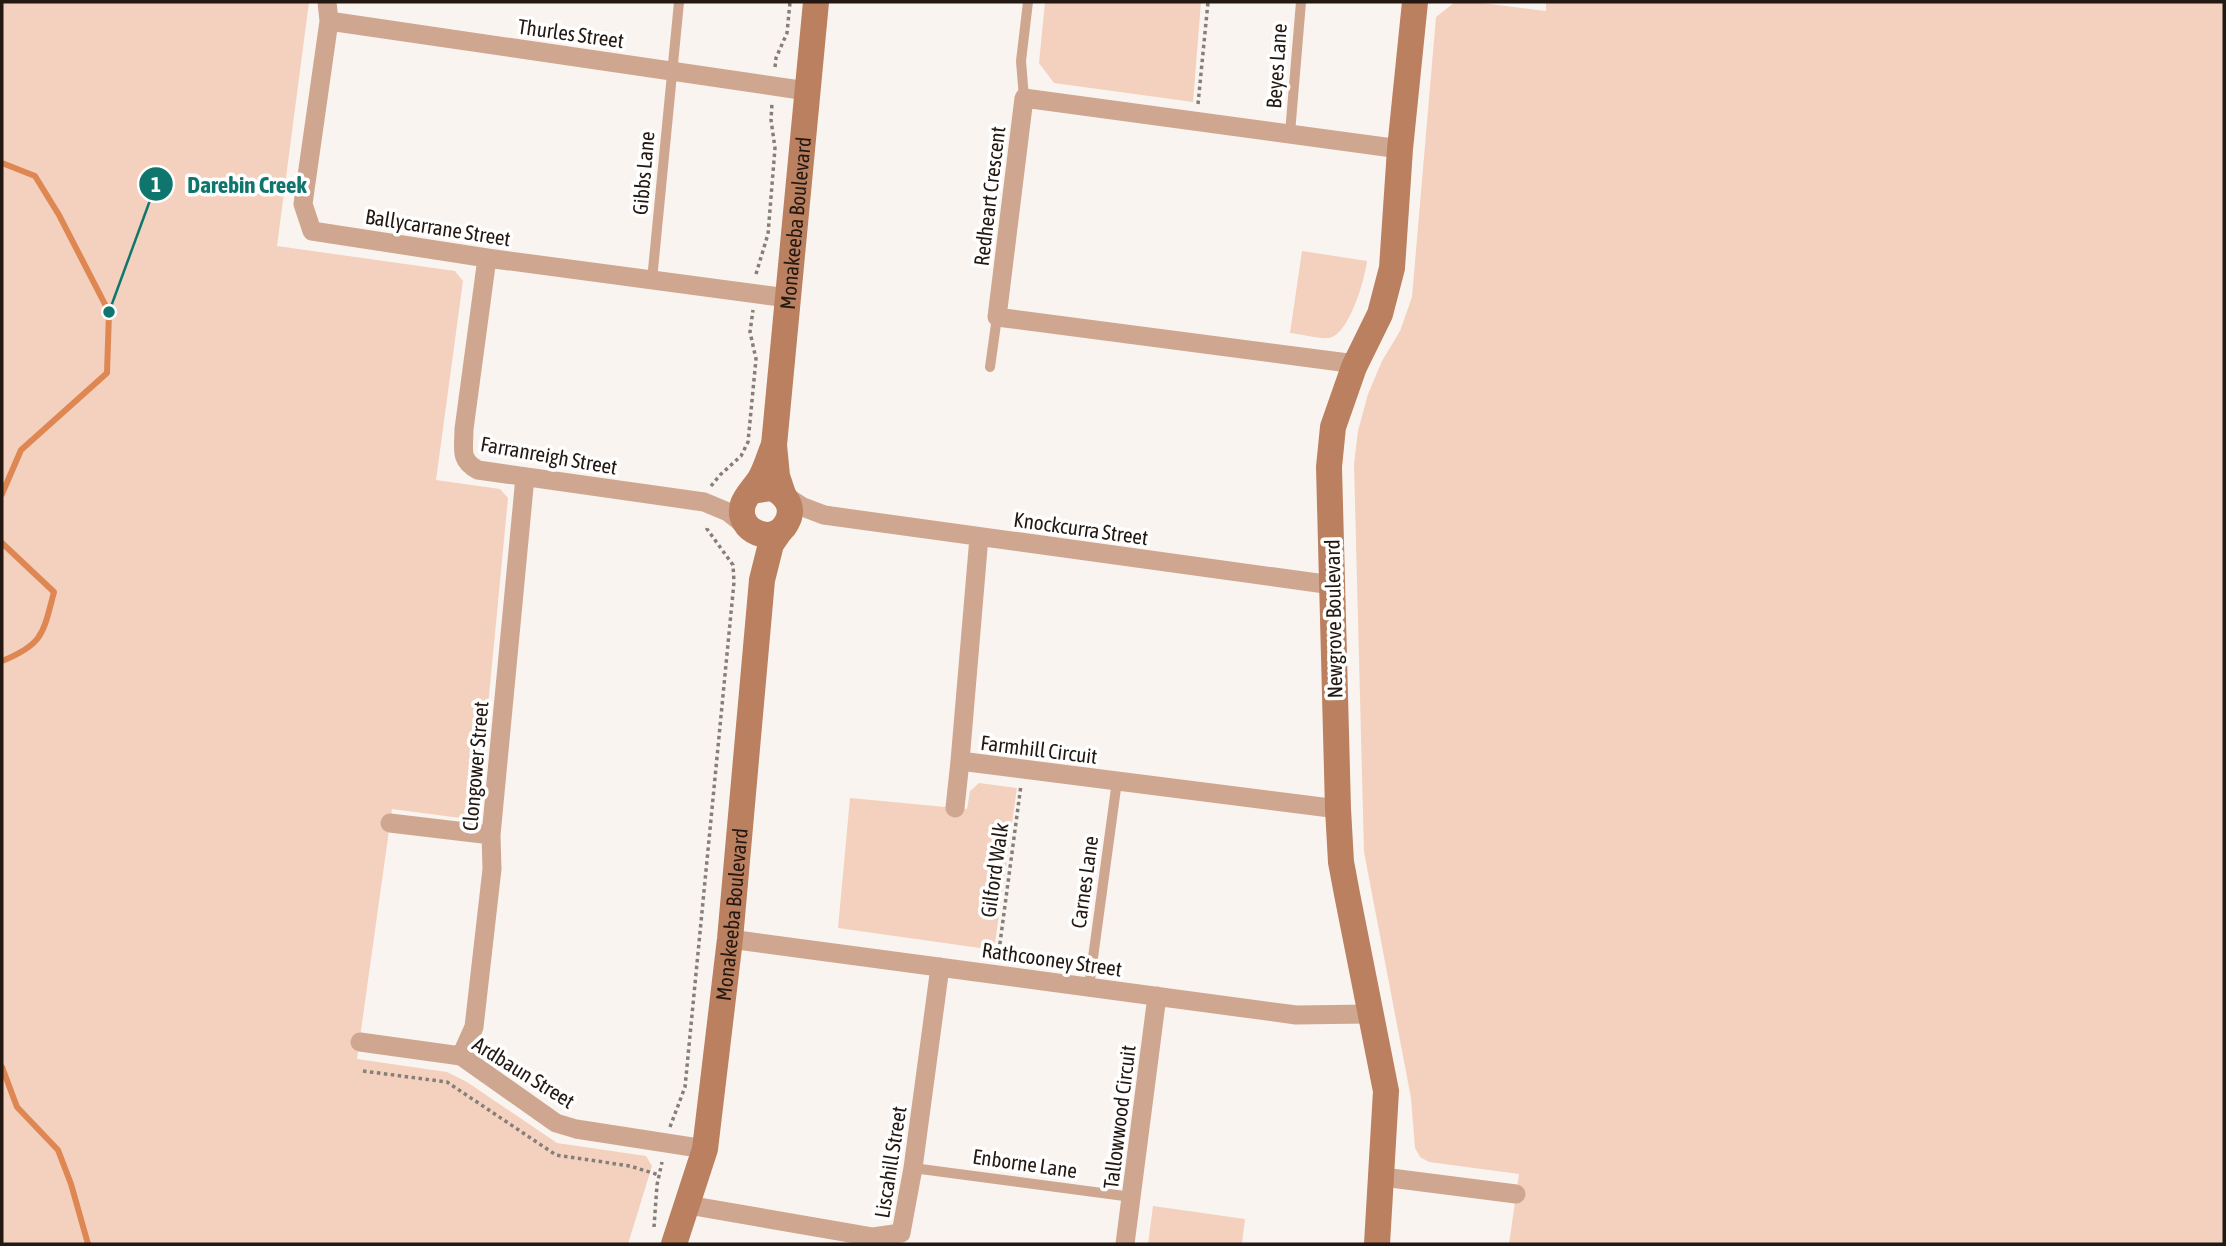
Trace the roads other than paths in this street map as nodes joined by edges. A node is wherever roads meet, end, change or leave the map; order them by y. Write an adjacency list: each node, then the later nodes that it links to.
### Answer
1 (679, 2): 7 (lane, Gibbs Lane)
2 (816, 2): 8 (street, Monakeeba Boulevard)
3 (1028, 2): 9 (lane)
4 (1301, 2): 10 (lane, Beyes Lane)
5 (1415, 2): 11 (street, Newgrove Boulevard)
6 (328, 11): 7 (street, Thurles Street); 12 (street, Ballycarrane Street)
7 (671, 71): 8 (street, Thurles Street); 13 (lane, Gibbs Lane)
8 (807, 91): 14 (street, Monakeeba Boulevard)
9 (1024, 98): 10 (street); 15 (street, Redheart Crescent)
10 (1290, 133): 11 (street)
11 (1400, 149): 16 (street, Newgrove Boulevard)
12 (487, 258): 13 (street, Ballycarrane Street); 19 (street, Farranreigh Street)
13 (652, 280): 14 (street, Ballycarrane Street)
14 (788, 298): 18 (street, Monakeeba Boulevard)
15 (997, 317): 16 (street); 17 (lane)
16 (1356, 364): 28 (street, Newgrove Boulevard)
17 (990, 367)
18 (774, 445): 20 (street, Monakeeba Boulevard); 21 (street, Monakeeba Boulevard)
19 (525, 477): 22 (street, Farranreigh Street); 34 (street, Clongower Street)
20 (751, 492): 21 (street); 22 (street, Farranreigh Street); 24 (street)
21 (783, 495): 23 (street, Knockcurra Street); 25 (street)
22 (708, 503): 24 (street, Farranreigh Street)
23 (824, 515): 25 (street, Knockcurra Street); 26 (street, Knockcurra Street)
24 (748, 527): 25 (street); 27 (street, Monakeeba Boulevard)
25 (781, 530): 27 (street, Monakeeba Boulevard)
26 (979, 537): 28 (street, Knockcurra Street); 29 (street, Farmhill Circuit)
27 (762, 580): 35 (street, Monakeeba Boulevard)
28 (1332, 585): 32 (street, Newgrove Boulevard)
29 (960, 761): 30 (street, Farmhill Circuit); 31 (street)
30 (1117, 781): 32 (street, Farmhill Circuit); 37 (lane, Carnes Lane)
31 (955, 808)
32 (1338, 809): 39 (street, Newgrove Boulevard)
33 (390, 823): 34 (street)
34 (491, 835): 41 (street, Clongower Street)
35 (730, 939): 36 (street, Rathcooney Street); 42 (street, Monakeeba Boulevard)
36 (940, 967): 37 (street, Rathcooney Street); 43 (street, Liscahill Street)
37 (1089, 987): 38 (street, Rathcooney Street)
38 (1157, 996): 39 (street, Rathcooney Street); 46 (street, Tallowwood Circuit)
39 (1369, 1014): 44 (street, Newgrove Boulevard)
40 (360, 1042): 41 (street, Ardbaun Street)
41 (461, 1056): 42 (street, Ardbaun Street)
42 (705, 1149): 47 (street, Monakeeba Boulevard)
43 (913, 1168): 46 (lane, Enborne Lane); 47 (street, Liscahill Street)
44 (1382, 1177): 45 (street); 50 (street, Newgrove Boulevard)
45 (1516, 1194)
46 (1132, 1197): 49 (street, Tallowwood Circuit)
47 (688, 1205): 48 (street, Monakeeba Boulevard)
48 (663, 1239)
49 (1125, 1244)
50 (1377, 1244)

